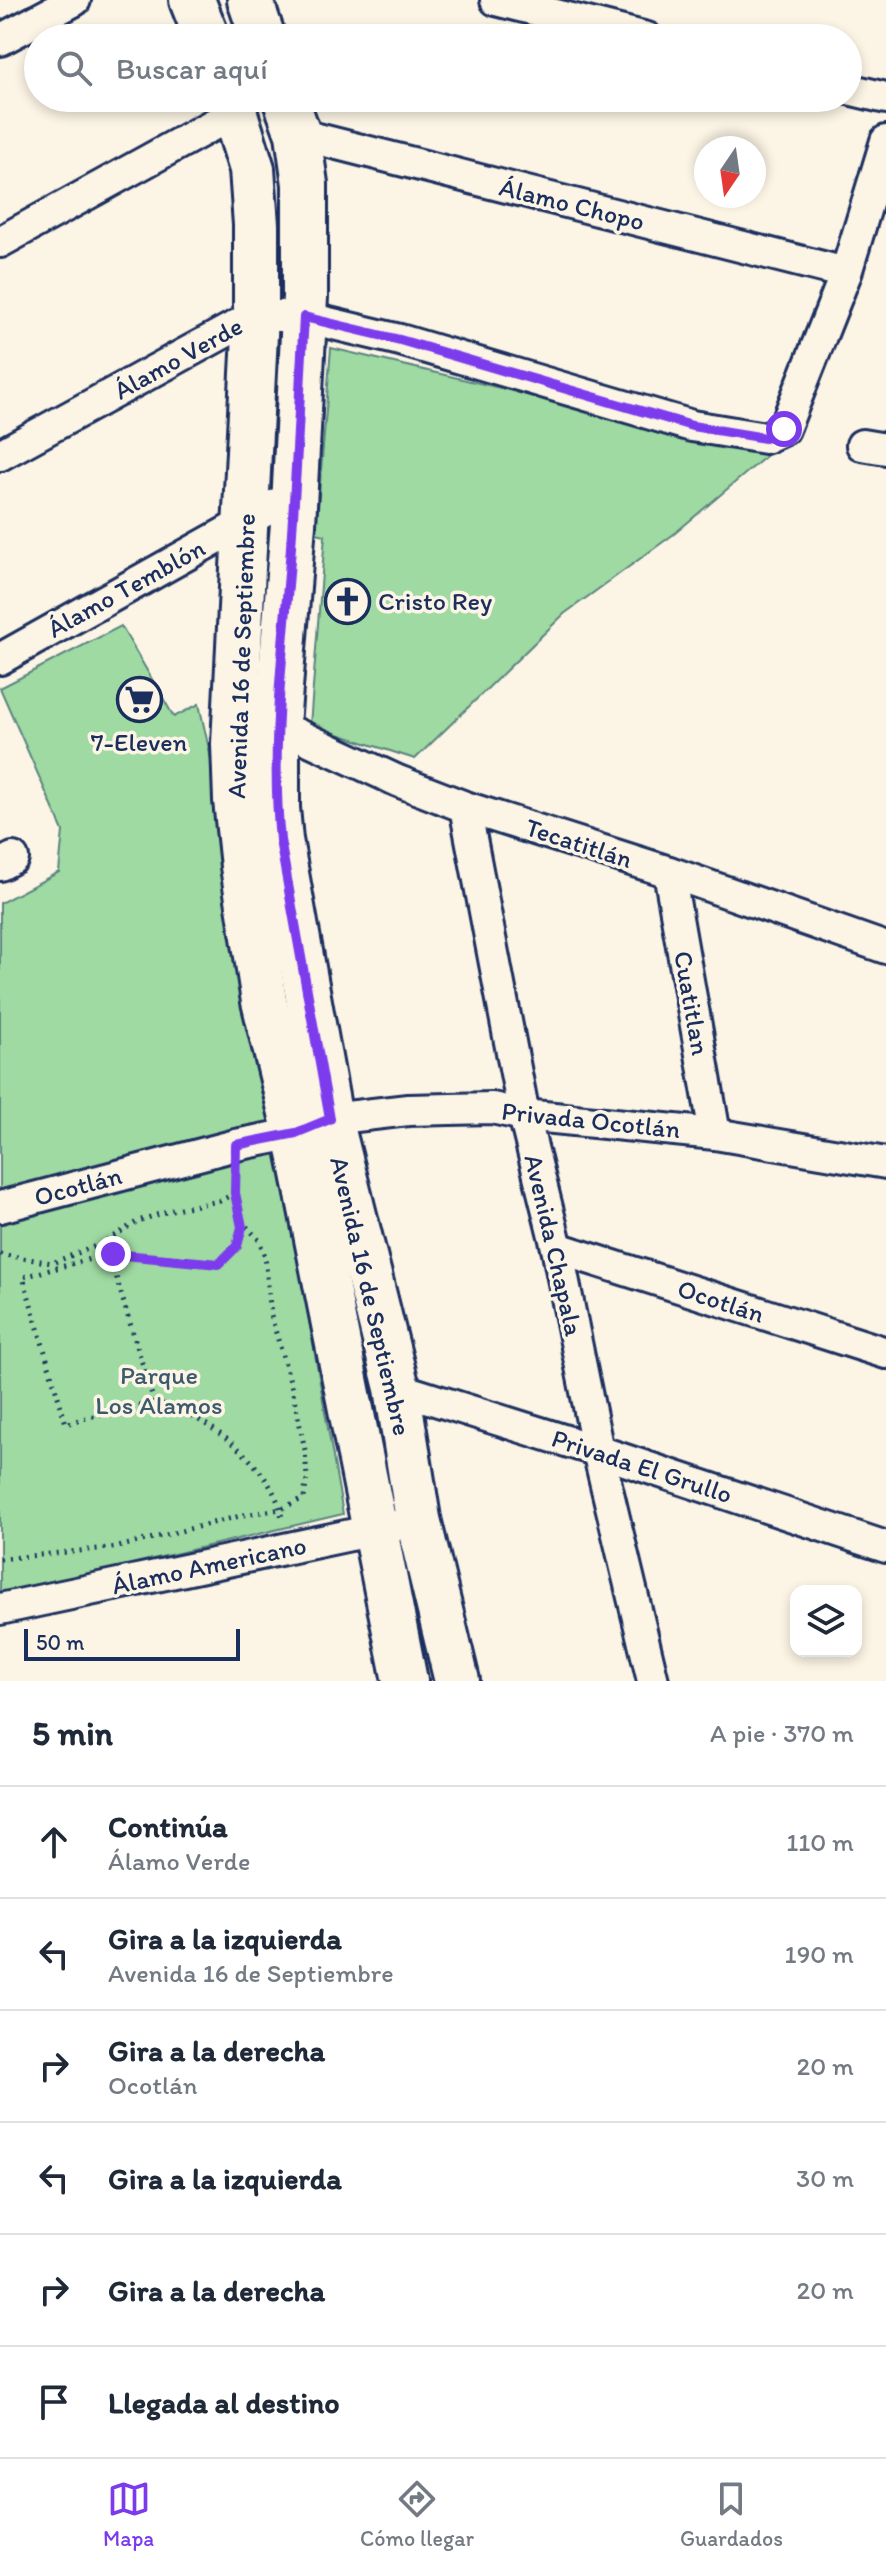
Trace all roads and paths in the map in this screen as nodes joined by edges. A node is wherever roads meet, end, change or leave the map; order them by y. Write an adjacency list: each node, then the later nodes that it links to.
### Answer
1 (75, 0): 5 (street)
2 (192, 0): 6 (street)
3 (250, 0): 7 (street)
4 (496, 0): 8 (street)
5 (30, 24)
6 (201, 24)
7 (258, 24)
8 (591, 24)
9 (24, 27): 10 (street)
10 (0, 40)
11 (862, 92): 12 (street)
12 (886, 98)
13 (221, 112): 17 (street)
14 (235, 112): 19 (street, Avenida 16 de Septiembre)
15 (292, 116): 18 (street, Álamo Chopo); 20 (street, Avenida 16 de Septiembre)
16 (886, 141): 18 (street)
17 (0, 242)
18 (846, 273): 20 (street, Álamo Verde)
19 (256, 315): 20 (street, Álamo Verde); 21 (street, Álamo Verde); 23 (street, Avenida 16 de Septiembre)
20 (304, 317): 22 (street, Avenida 16 de Septiembre)
21 (0, 455)
22 (295, 494): 23 (street, Álamo Temblón); 25 (street, Avenida 16 de Septiembre)
23 (244, 521): 24 (street, Álamo Temblón); 30 (street, Avenida 16 de Septiembre)
24 (0, 659)
25 (277, 725): 26 (street, Tecatitlán); 30 (street, Avenida 16 de Septiembre)
26 (465, 807): 27 (street, Tecatitlán); 29 (street, Avenida Chapala)
27 (669, 872): 28 (street, Tecatitlán); 31 (street, Cuatitlan)
28 (886, 948)
29 (524, 1115): 30 (street, Privada Ocotlán); 31 (street, Privada Ocotlán); 37 (street, Avenida Chapala)
30 (313, 1126): 32 (street, Ocotlán); 41 (street, Avenida 16 de Septiembre); 46 (street, Avenida 16 de Septiembre)
31 (715, 1134): 33 (street, Privada Ocotlán)
32 (236, 1145): 34 (path); 35 (street, Ocotlán)
33 (886, 1163)
34 (235, 1193): 36 (path); 38 (path)
35 (0, 1207)
36 (239, 1218): 39 (path); 44 (path)
37 (557, 1248): 40 (street, Ocotlán); 43 (street, Avenida Chapala)
38 (0, 1254)
39 (113, 1254)
40 (886, 1353)
41 (397, 1388): 43 (street, Privada El Grullo); 45 (street, Avenida 16 de Septiembre)
42 (154, 1402): 42 (path); 44 (path)
43 (598, 1451): 47 (street, Privada El Grullo); 50 (street, Avenida Chapala)
44 (281, 1509): 48 (path)
45 (418, 1519): 46 (street, Álamo Americano); 52 (street, Avenida 16 de Septiembre)
46 (374, 1531): 49 (street, Álamo Americano); 51 (street, Avenida 16 de Septiembre)
47 (886, 1547)
48 (0, 1559)
49 (0, 1609)
50 (660, 1678)
51 (405, 1681)
52 (457, 1681)

